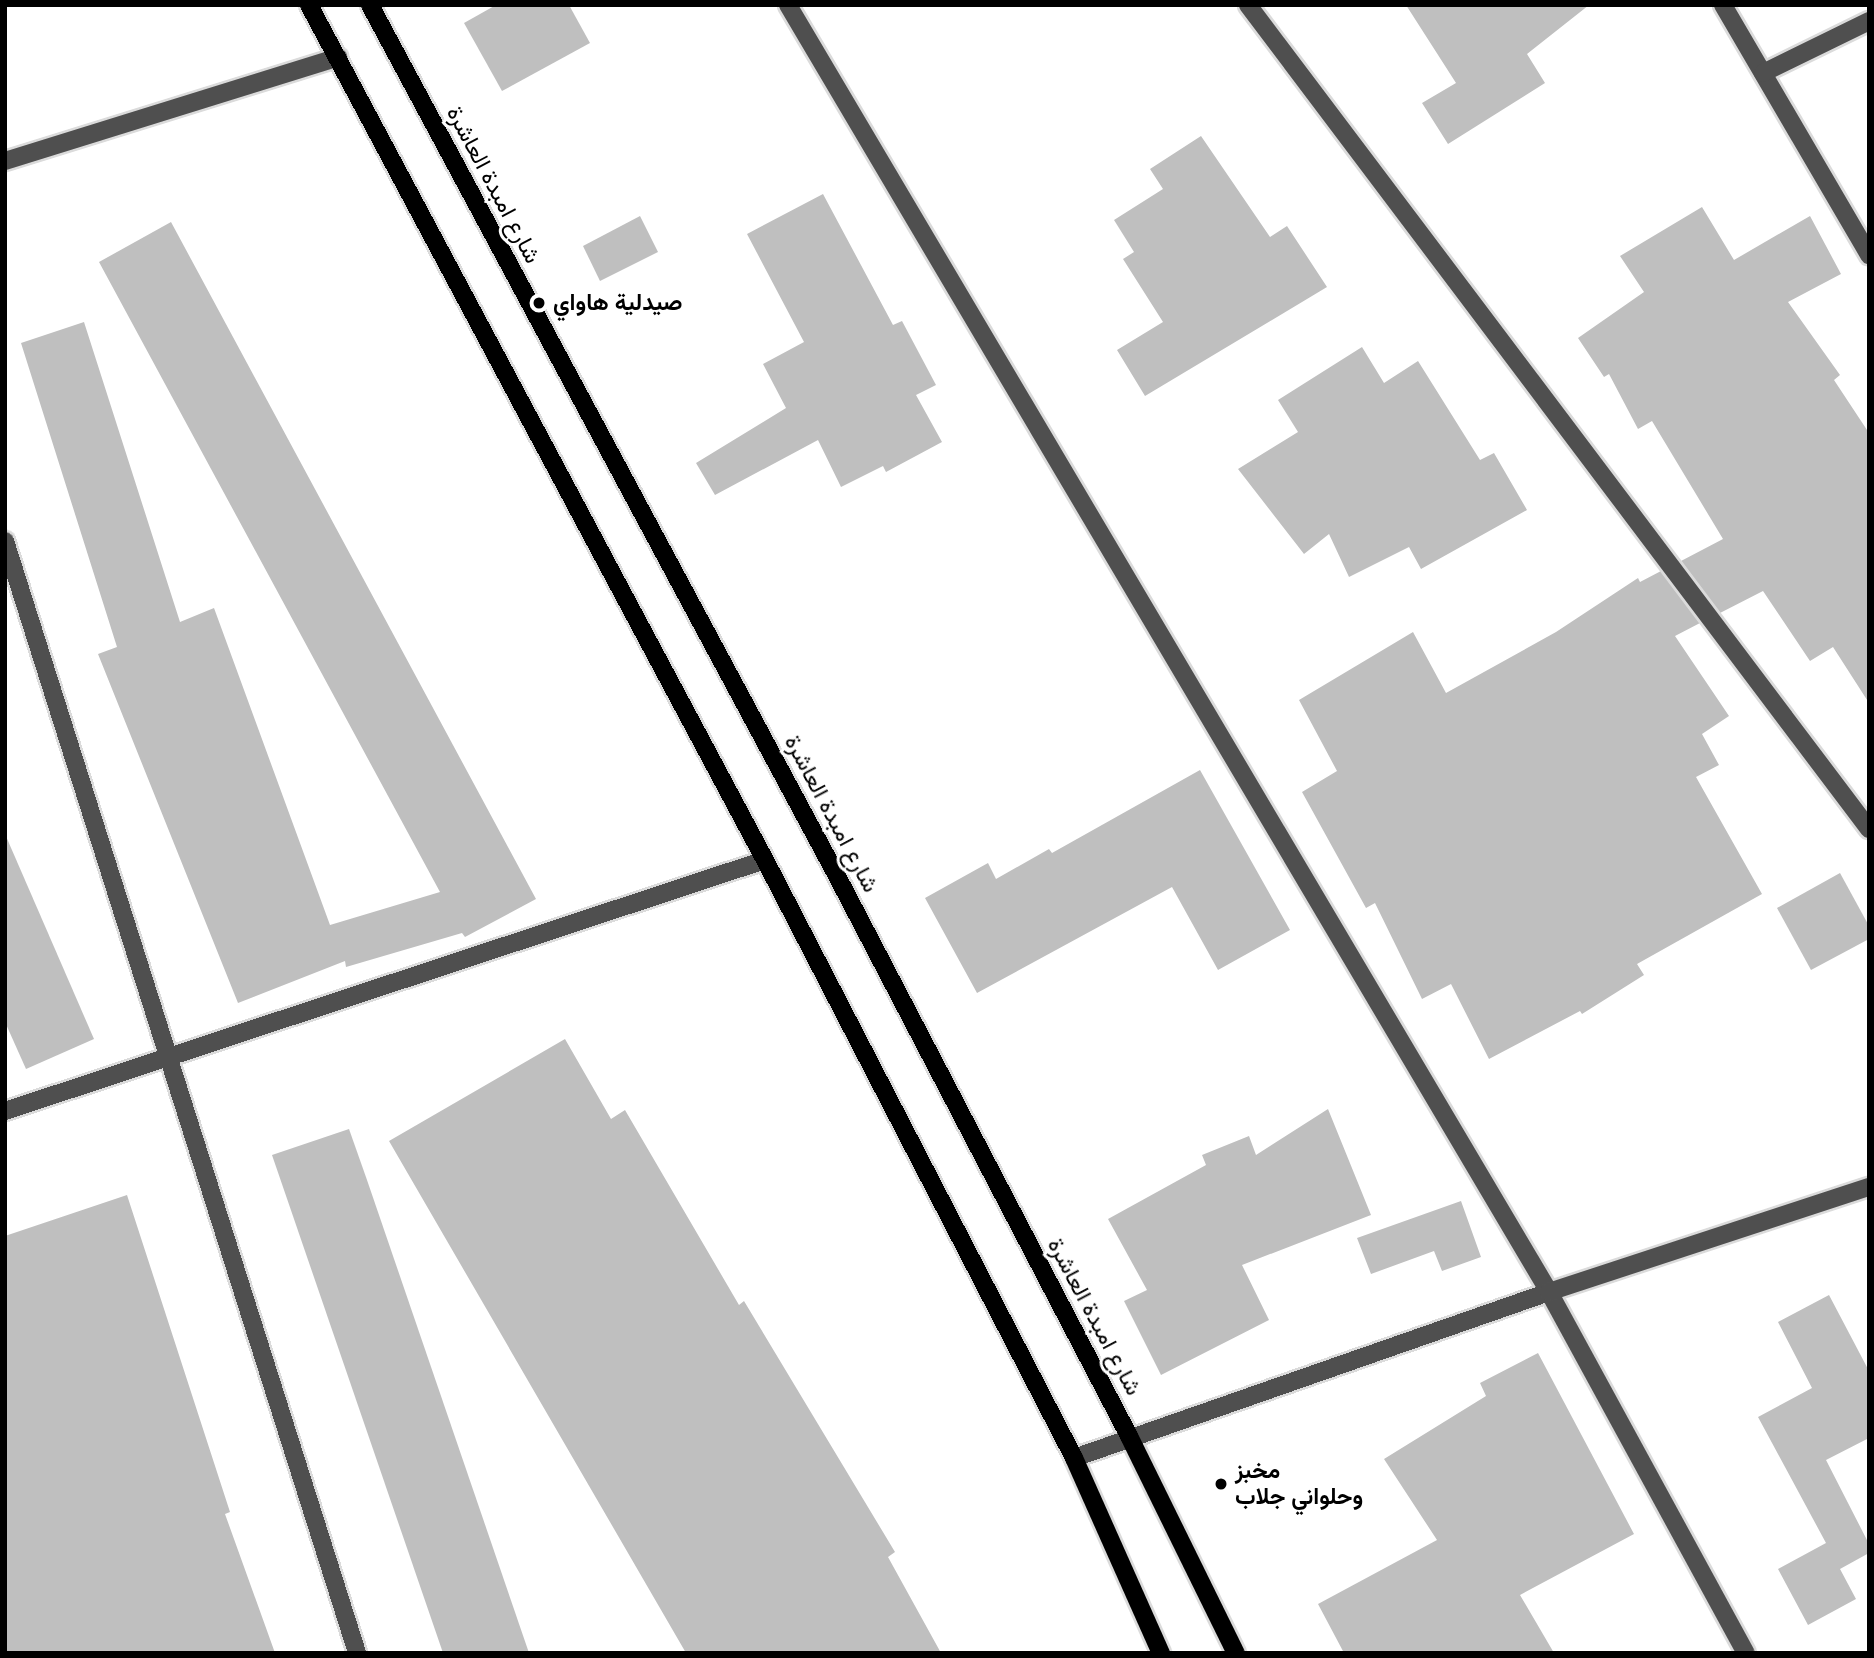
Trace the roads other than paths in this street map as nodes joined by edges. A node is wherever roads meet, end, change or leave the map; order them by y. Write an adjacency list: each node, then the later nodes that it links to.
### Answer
1 (309, 5): 7 (main road)
2 (370, 5): 18 (main road, شارع امبدة العاشرة)
3 (788, 5): 17 (street)
4 (1248, 5): 12 (street)
5 (1723, 5): 8 (street)
6 (1869, 21): 8 (street)
7 (338, 57): 9 (street); 13 (main road)
8 (1763, 74): 10 (street)
9 (5, 161)
10 (1869, 255)
11 (5, 541): 14 (street)
12 (1869, 829)
13 (765, 860): 14 (street); 19 (main road)
14 (169, 1058): 15 (street); 20 (street)
15 (5, 1111)
16 (1869, 1187): 17 (street)
17 (1549, 1292): 18 (street); 23 (street)
18 (1129, 1436): 19 (street); 22 (main road, شارع امبدة العاشرة)
19 (1074, 1458): 21 (main road)
20 (358, 1653)
21 (1161, 1653)
22 (1236, 1653)
23 (1746, 1653)

